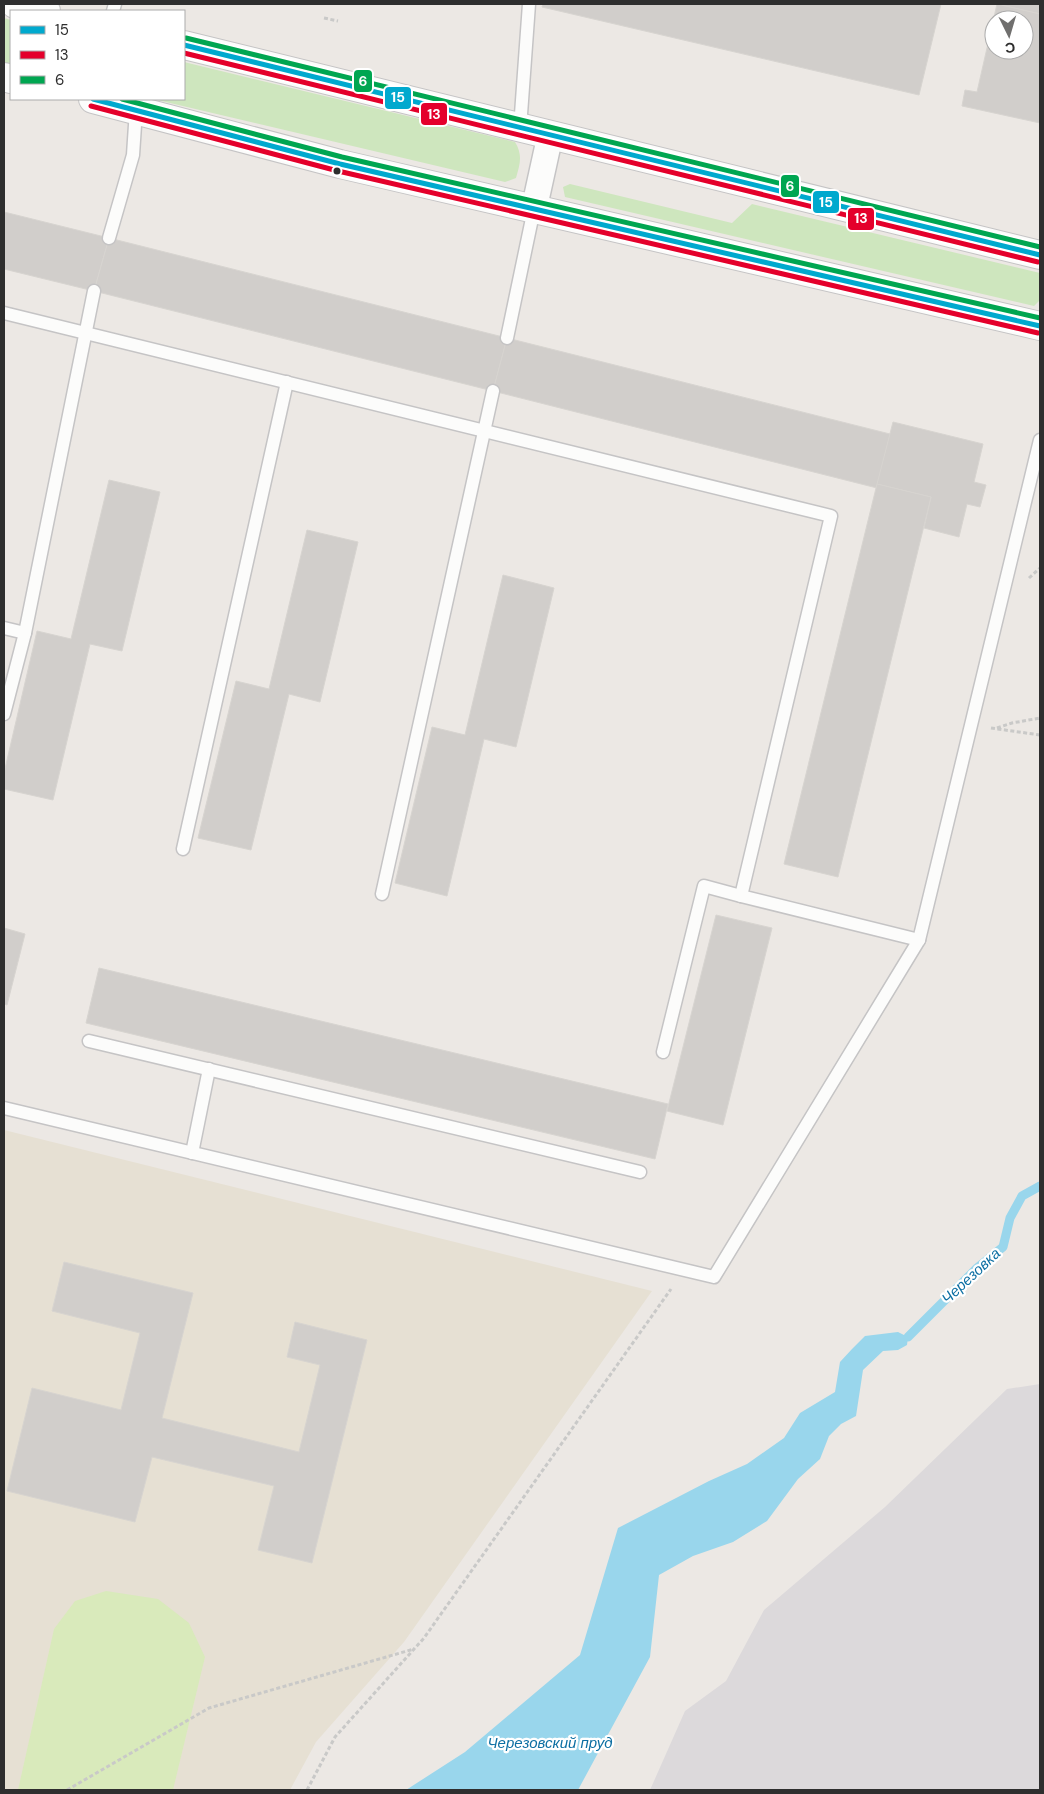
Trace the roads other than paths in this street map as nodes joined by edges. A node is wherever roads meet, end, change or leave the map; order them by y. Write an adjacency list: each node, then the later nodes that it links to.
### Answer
1 (15, 4): 3 (main road)
2 (529, 4): 7 (lane)
3 (42, 10)
4 (185, 46): 7 (main road)
5 (97, 100): 6 (main road)
6 (136, 110): 9 (main road); 10 (lane)
7 (520, 128): 8 (main road)
8 (550, 136): 9 (street); 11 (main road)
9 (534, 209): 14 (main road); 16 (lane)
10 (109, 238)
11 (1040, 255)
12 (94, 292): 15 (lane)
13 (4, 313): 15 (lane)
14 (1040, 326)
15 (85, 332): 17 (lane); 22 (lane)
16 (507, 338)
17 (287, 382): 19 (lane); 24 (lane)
18 (492, 391): 19 (lane)
19 (482, 432): 25 (lane); 26 (lane)
20 (1040, 440): 27 (lane)
21 (4, 628): 22 (lane)
22 (25, 634): 23 (lane)
23 (4, 714)
24 (183, 849)
25 (382, 894)
26 (741, 896): 27 (lane); 29 (lane)
27 (919, 940): 32 (lane)
28 (89, 1041): 30 (lane)
29 (663, 1052)
30 (209, 1069): 32 (lane); 33 (lane)
31 (4, 1108): 32 (lane)
32 (192, 1153)
33 (640, 1172)

